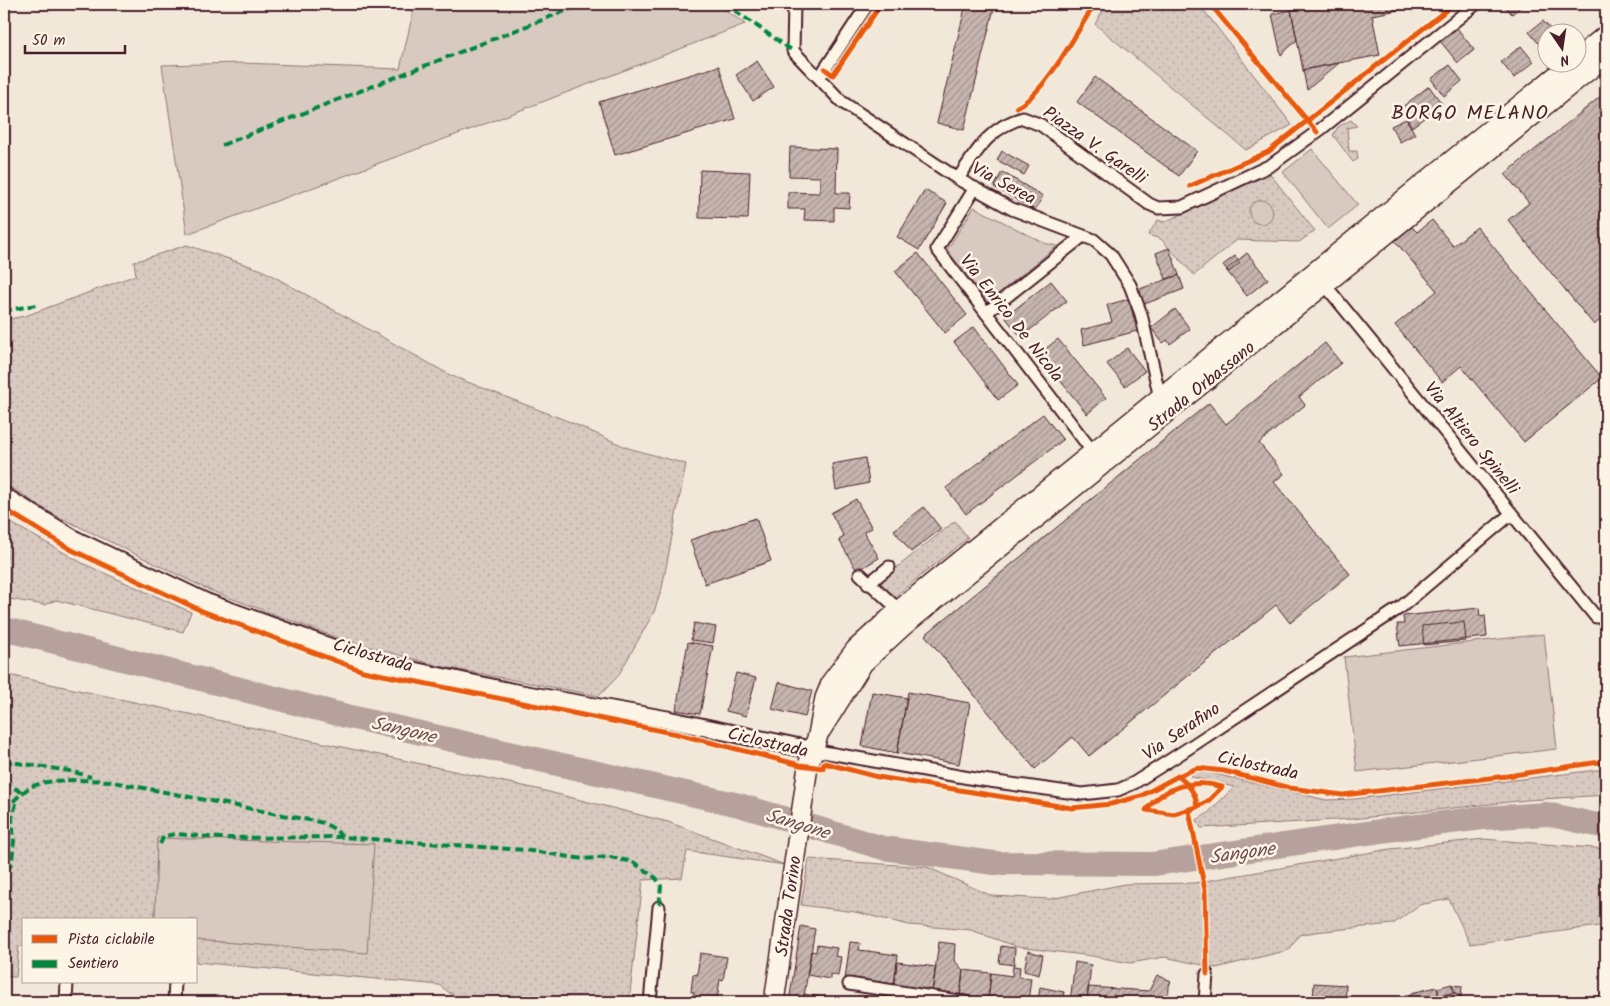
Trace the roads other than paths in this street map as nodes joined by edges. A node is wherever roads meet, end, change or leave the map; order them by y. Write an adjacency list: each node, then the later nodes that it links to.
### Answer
1 (794, 4): 8 (street, Via Serea)
2 (868, 4): 8 (street)
3 (1476, 4): 9 (street, Piazza V. Garelli)
4 (1606, 35): 5 (main road)
5 (1588, 50)
6 (1606, 56): 12 (main road, Strada Orbassano)
7 (1561, 72): 12 (main road, Strada Orbassano)
8 (819, 78): 9 (street, Via Serea)
9 (958, 178): 10 (street, Via Serea)
10 (975, 188): 11 (street, Via Serea); 13 (street, Via Enrico De Nicola)
11 (1083, 236): 13 (street); 14 (street, Via Serea)
12 (1319, 279): 14 (main road, Strada Orbassano); 17 (street, Via Altiero Spinelli)
13 (986, 313): 15 (street, Via Enrico De Nicola)
14 (1165, 405): 15 (main road, Strada Orbassano)
15 (1098, 459): 21 (main road, Strada Orbassano); 23 (main road, Strada Orbassano)
16 (4, 496): 23 (street)
17 (1511, 514): 22 (street, Via Altiero Spinelli); 23 (street, Via Serafino)
18 (889, 567): 20 (street)
19 (860, 574): 20 (street)
20 (868, 584): 21 (street)
21 (899, 610): 23 (main road, Strada Orbassano)
22 (1606, 618)
23 (815, 742): 32 (main road, Strada Torino)
24 (659, 907): 31 (street)
25 (1207, 974): 34 (street)
26 (67, 984): 29 (street)
27 (175, 984): 30 (street)
28 (849, 984): 33 (street)
29 (66, 1002)
30 (174, 1002)
31 (650, 1002)
32 (774, 1002)
33 (964, 1002)
34 (1204, 1002)

